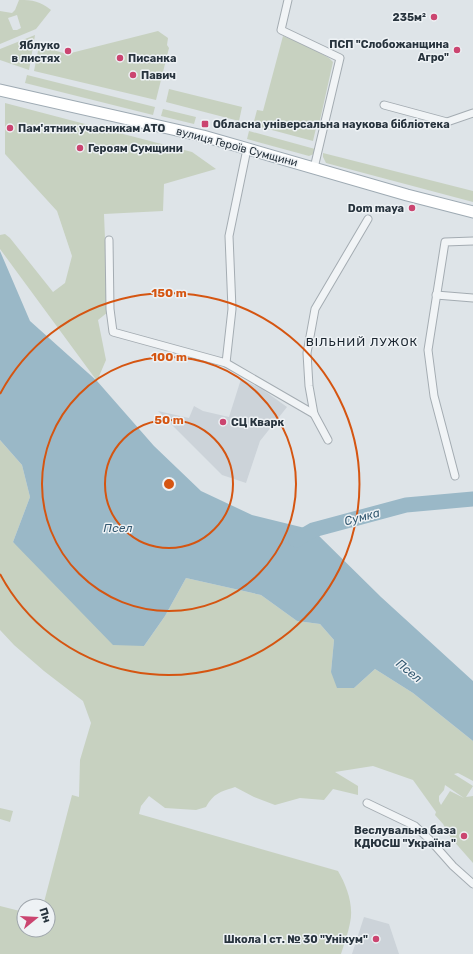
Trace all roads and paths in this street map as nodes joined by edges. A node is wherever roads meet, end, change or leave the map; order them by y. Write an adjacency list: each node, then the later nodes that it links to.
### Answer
1 (288, 0): 6 (street)
2 (0, 90): 5 (main road, вулиця Героїв Сумщини)
3 (384, 105): 4 (street)
4 (473, 113)
5 (247, 149): 6 (main road, вулиця Героїв Сумщини); 13 (street)
6 (314, 168): 7 (main road, вулиця Героїв Сумщини)
7 (473, 212)
8 (368, 219): 14 (street)
9 (109, 240): 13 (street)
10 (473, 241): 11 (street)
11 (436, 295): 12 (street); 16 (street)
12 (473, 298)
13 (226, 363): 14 (street)
14 (314, 414): 15 (street)
15 (328, 440)
16 (455, 476)
17 (367, 803): 18 (street)
18 (473, 884)

